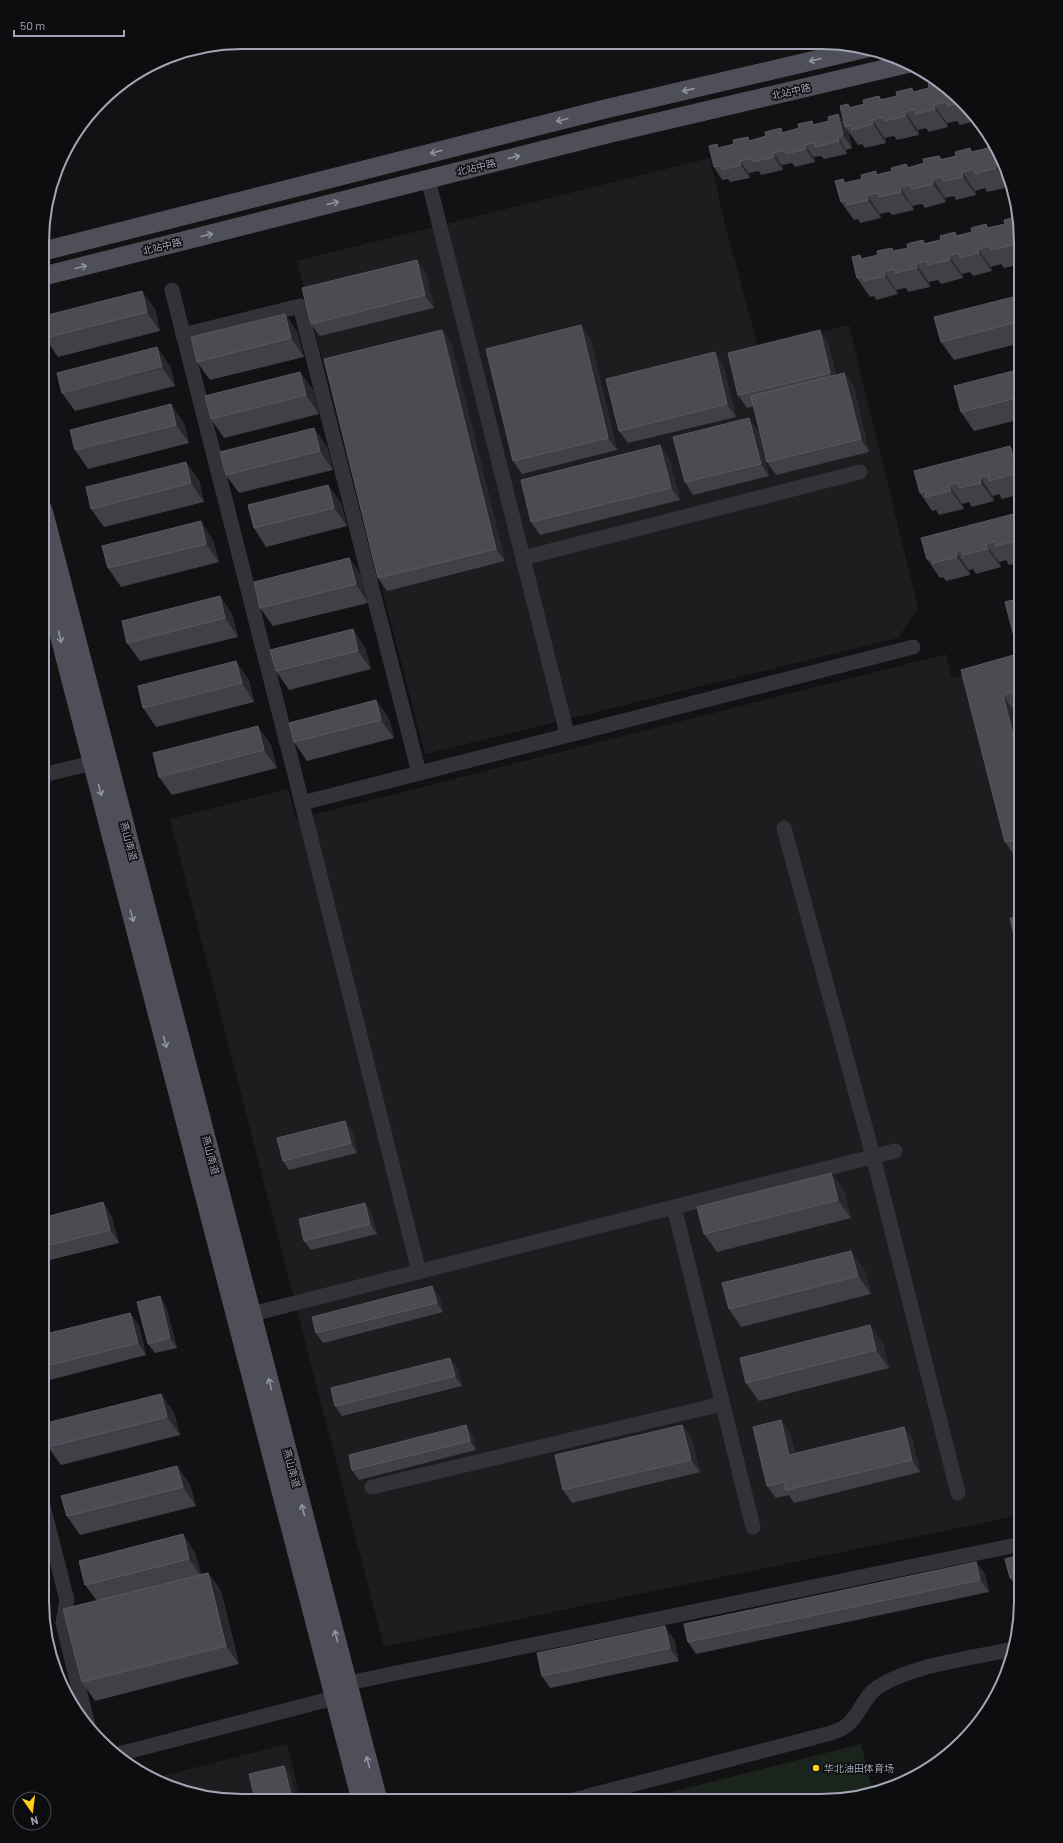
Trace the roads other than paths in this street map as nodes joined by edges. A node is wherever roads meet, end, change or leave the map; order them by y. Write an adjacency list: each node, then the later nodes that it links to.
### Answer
1 (850, 52): 4 (main road, one-way to 4)
2 (899, 66): 3 (main road, 北站中路, one-way to 2)
3 (428, 179): 5 (main road, 北站中路, one-way to 3); 10 (street)
4 (49, 250)
5 (49, 275)
6 (172, 290): 7 (street)
7 (183, 335): 15 (street); 17 (street)
8 (860, 472): 10 (street)
9 (49, 533): 23 (main road, 燕山南道)
10 (523, 558): 13 (street)
11 (49, 595): 14 (main road, 燕山南道, one-way to 14)
12 (913, 646): 13 (street)
13 (567, 734): 15 (street)
14 (92, 763): 16 (street); 32 (main road, 燕山南道, one-way to 32)
15 (419, 773): 17 (street)
16 (49, 774)
17 (302, 803): 22 (street)
18 (784, 828): 20 (street)
19 (895, 1151): 20 (street)
20 (873, 1156): 21 (street); 26 (street)
21 (674, 1207): 22 (street); 24 (street)
22 (419, 1272): 23 (street)
23 (252, 1314): 31 (main road, 燕山南道, one-way to 23)
24 (722, 1404): 25 (street); 27 (street)
25 (372, 1487)
26 (958, 1492)
27 (753, 1527)
28 (49, 1529): 33 (street)
29 (1014, 1545): 31 (street)
30 (1007, 1650): 37 (street)
31 (348, 1683): 36 (main road, 燕山南道, one-way to 31)
32 (334, 1698): 34 (street); 35 (main road, 燕山南道)
33 (79, 1704)
34 (123, 1753)
35 (359, 1794)
36 (376, 1794)
37 (596, 1794)

